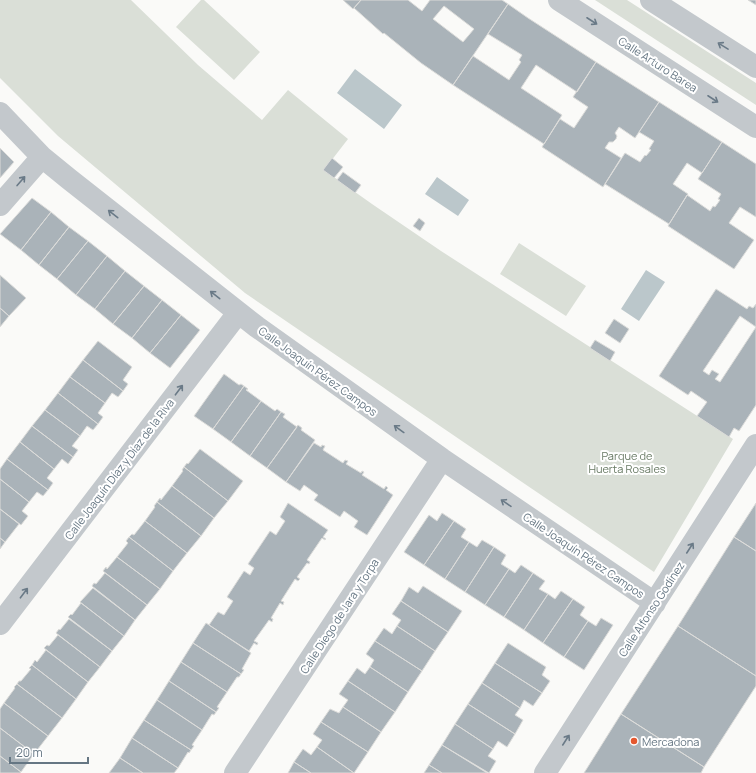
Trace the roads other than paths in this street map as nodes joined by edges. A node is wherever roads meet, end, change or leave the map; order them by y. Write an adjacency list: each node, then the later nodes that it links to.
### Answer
1 (559, 0): 5 (street, Calle Arturo Barea, one-way to 5)
2 (651, 0): 3 (street, one-way to 2)
3 (756, 67)
4 (0, 113): 6 (street, Calle Joaquín Pérez Campos)
5 (756, 128)
6 (42, 157): 7 (street, one-way to 6); 8 (street, Calle Joaquín Pérez Campos, one-way to 6)
7 (0, 205)
8 (238, 313): 10 (street, Calle Joaquín Pérez Campos, one-way to 8); 12 (street, Calle Joaquín Díaz y Díaz de la Riva, one-way to 8)
9 (756, 445): 11 (street, Calle Alfonso Godínez, one-way to 9)
10 (442, 459): 11 (street, Calle Joaquín Pérez Campos, one-way to 10); 13 (street, Calle Diego de Jara y Torpa)
11 (655, 603): 14 (street, Calle Alfonso Godínez, one-way to 11)
12 (0, 624)
13 (235, 773)
14 (545, 773)

